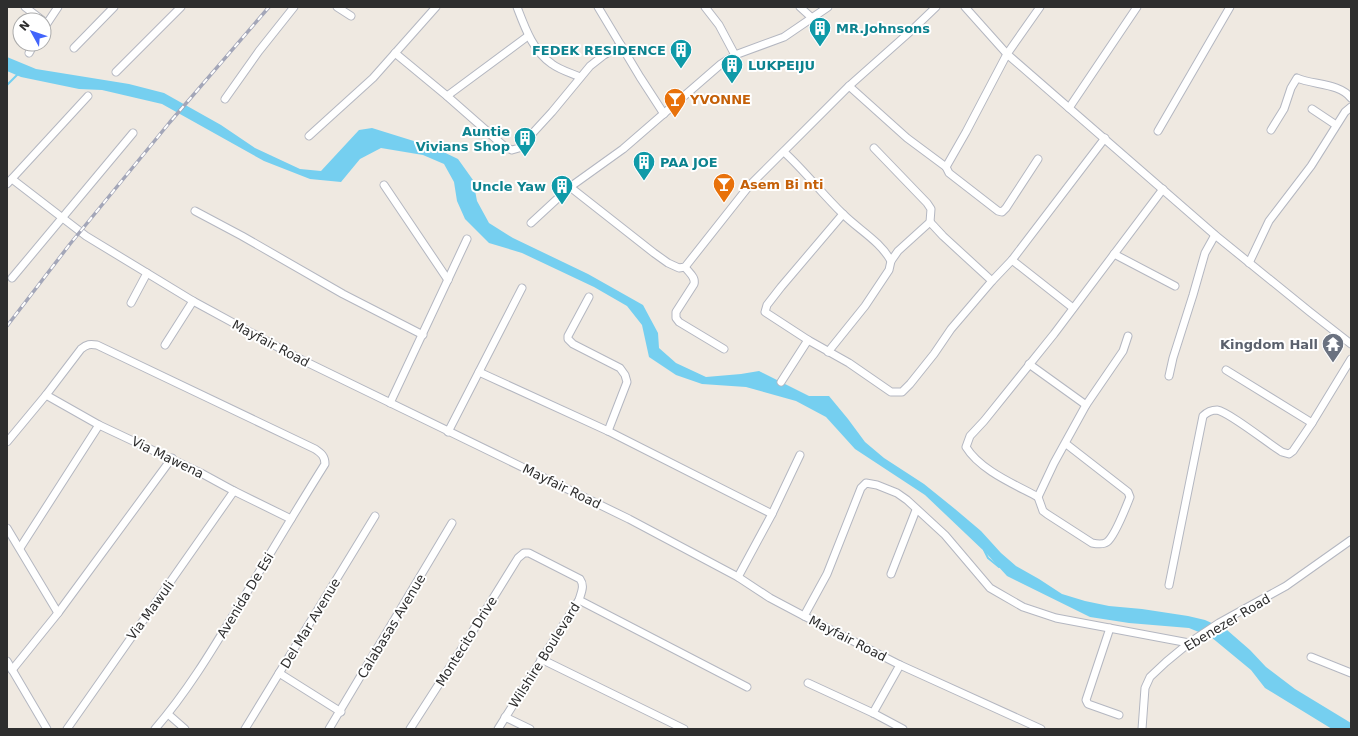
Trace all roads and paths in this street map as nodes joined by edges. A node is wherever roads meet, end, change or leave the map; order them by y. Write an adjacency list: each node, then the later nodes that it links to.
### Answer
1 (114, 7): 20 (street)
2 (181, 7): 24 (street)
3 (294, 7): 30 (street)
4 (337, 7): 16 (street)
5 (436, 7): 21 (street)
6 (517, 7): 18 (street)
7 (598, 7): 19 (street)
8 (704, 7): 23 (street)
9 (800, 7): 17 (street)
10 (828, 7): 17 (street)
11 (936, 7): 26 (street)
12 (965, 7): 22 (street)
13 (1040, 7): 22 (street)
14 (1137, 7): 32 (street)
15 (1230, 7): 36 (street)
16 (351, 16)
17 (812, 18): 23 (street)
18 (528, 36): 25 (street); 28 (street)
19 (621, 45): 25 (street); 34 (street)
20 (74, 48)
21 (395, 53): 28 (street); 39 (street)
22 (1007, 54): 32 (street); 44 (street)
23 (735, 55): 34 (street)
24 (116, 72)
25 (580, 77): 28 (street)
26 (849, 86): 42 (street); 44 (street)
27 (88, 96): 45 (street)
28 (447, 96)
29 (1351, 98): 37 (street)
30 (225, 99)
31 (1351, 107): 35 (street)
32 (1069, 108): 40 (street)
33 (1312, 109): 35 (street)
34 (664, 114): 47 (street)
35 (1336, 126): 61 (street)
36 (1158, 130)
37 (1271, 130)
38 (133, 133): 51 (street)
39 (309, 136)
40 (1105, 138): 48 (street); 59 (street)
41 (874, 148): 52 (street)
42 (784, 152): 50 (street); 62 (street)
43 (1038, 159): 44 (street)
44 (946, 167)
45 (9, 182): 51 (street, Mayfair Road)
46 (384, 185): 65 (street)
47 (570, 187): 53 (street); 62 (street)
48 (1163, 189): 54 (street); 58 (street)
49 (195, 211): 73 (street)
50 (843, 214): 56 (street); 75 (street)
51 (62, 218): 63 (street, Mayfair Road); 64 (street)
52 (930, 222): 57 (street); 66 (street)
53 (531, 223)
54 (1215, 235): 61 (street); 84 (street)
55 (468, 239): 65 (street)
56 (885, 251): 57 (street); 60 (street)
57 (898, 251): 60 (street)
58 (1114, 254): 67 (street); 72 (street)
59 (1012, 260): 66 (street); 72 (street)
60 (891, 261): 79 (street)
61 (1250, 262): 76 (street)
62 (685, 268): 78 (street)
63 (148, 273): 70 (street, Mayfair Road); 71 (street)
64 (12, 278)
65 (448, 280): 73 (street)
66 (992, 281): 79 (street)
67 (1175, 286)
68 (522, 288): 83 (street)
69 (589, 297): 91 (street)
70 (193, 301): 77 (street); 87 (street, Mayfair Road)
71 (131, 303)
72 (1073, 308): 81 (street)
73 (423, 335): 87 (street)
74 (1128, 336): 88 (street)
75 (808, 340): 79 (street); 85 (street)
76 (1351, 344)
77 (165, 345)
78 (724, 349)
79 (828, 352)
80 (1351, 359): 89 (street)
81 (1028, 364): 88 (street); 98 (street)
82 (1226, 370): 89 (street)
83 (479, 372): 91 (street); 92 (street)
84 (1169, 376)
85 (781, 382)
86 (46, 395): 90 (street, Via Mawena); 93 (street); 102 (street, Avenida De Esi)
87 (390, 403): 92 (street, Mayfair Road)
88 (1086, 405): 94 (street)
89 (1312, 423): 110 (street)
90 (99, 425): 96 (street, Via Mawena); 106 (street)
91 (608, 431): 100 (street)
92 (448, 432): 108 (street, Mayfair Road)
93 (7, 442)
94 (1065, 443): 98 (street); 98 (street)
95 (800, 455): 100 (street)
96 (172, 458): 97 (street, Via Mawena); 112 (street)
97 (234, 491): 102 (street, Via Mawena); 131 (street, Via Mawuli)
98 (1038, 497)
99 (916, 510): 107 (street); 113 (street); 114 (street)
100 (772, 514): 108 (street)
101 (375, 516): 121 (street, Del Mar Avenue)
102 (291, 519): 127 (street, Avenida De Esi)
103 (452, 523): 125 (street, Calabasas Avenue)
104 (7, 528): 106 (street)
105 (1351, 540): 115 (street, Ebenezer Road)
106 (20, 548): 112 (street)
107 (891, 574)
108 (738, 577): 113 (street, Mayfair Road)
109 (580, 579): 111 (street, Wilshire Boulevard); 136 (street, Montecito Drive)
110 (1169, 585)
111 (579, 600): 117 (street, Wilshire Boulevard); 124 (street)
112 (58, 614): 120 (street)
113 (804, 616): 119 (street, Mayfair Road)
114 (1110, 628): 115 (street); 128 (street)
115 (1189, 643): 142 (street, Ebenezer Road)
116 (1311, 657): 122 (street)
117 (541, 659): 129 (street, Wilshire Boulevard); 139 (street)
118 (7, 661): 120 (street)
119 (900, 665): 126 (street); 141 (street, Mayfair Road)
120 (12, 670): 130 (street)
121 (279, 673): 125 (street); 134 (street, Del Mar Avenue)
122 (1351, 673)
123 (808, 683): 126 (street)
124 (747, 687)
125 (341, 712): 135 (street, Calabasas Avenue)
126 (873, 713): 140 (street)
127 (168, 714): 132 (street, Avenida De Esi); 133 (street)
128 (1118, 715)
129 (505, 717): 137 (street, Wilshire Boulevard); 138 (street)
130 (47, 729)
131 (67, 729)
132 (156, 729)
133 (185, 729)
134 (245, 729)
135 (329, 729)
136 (410, 729)
137 (498, 729)
138 (530, 729)
139 (684, 729)
140 (903, 729)
141 (1041, 729)
142 (1142, 729)

